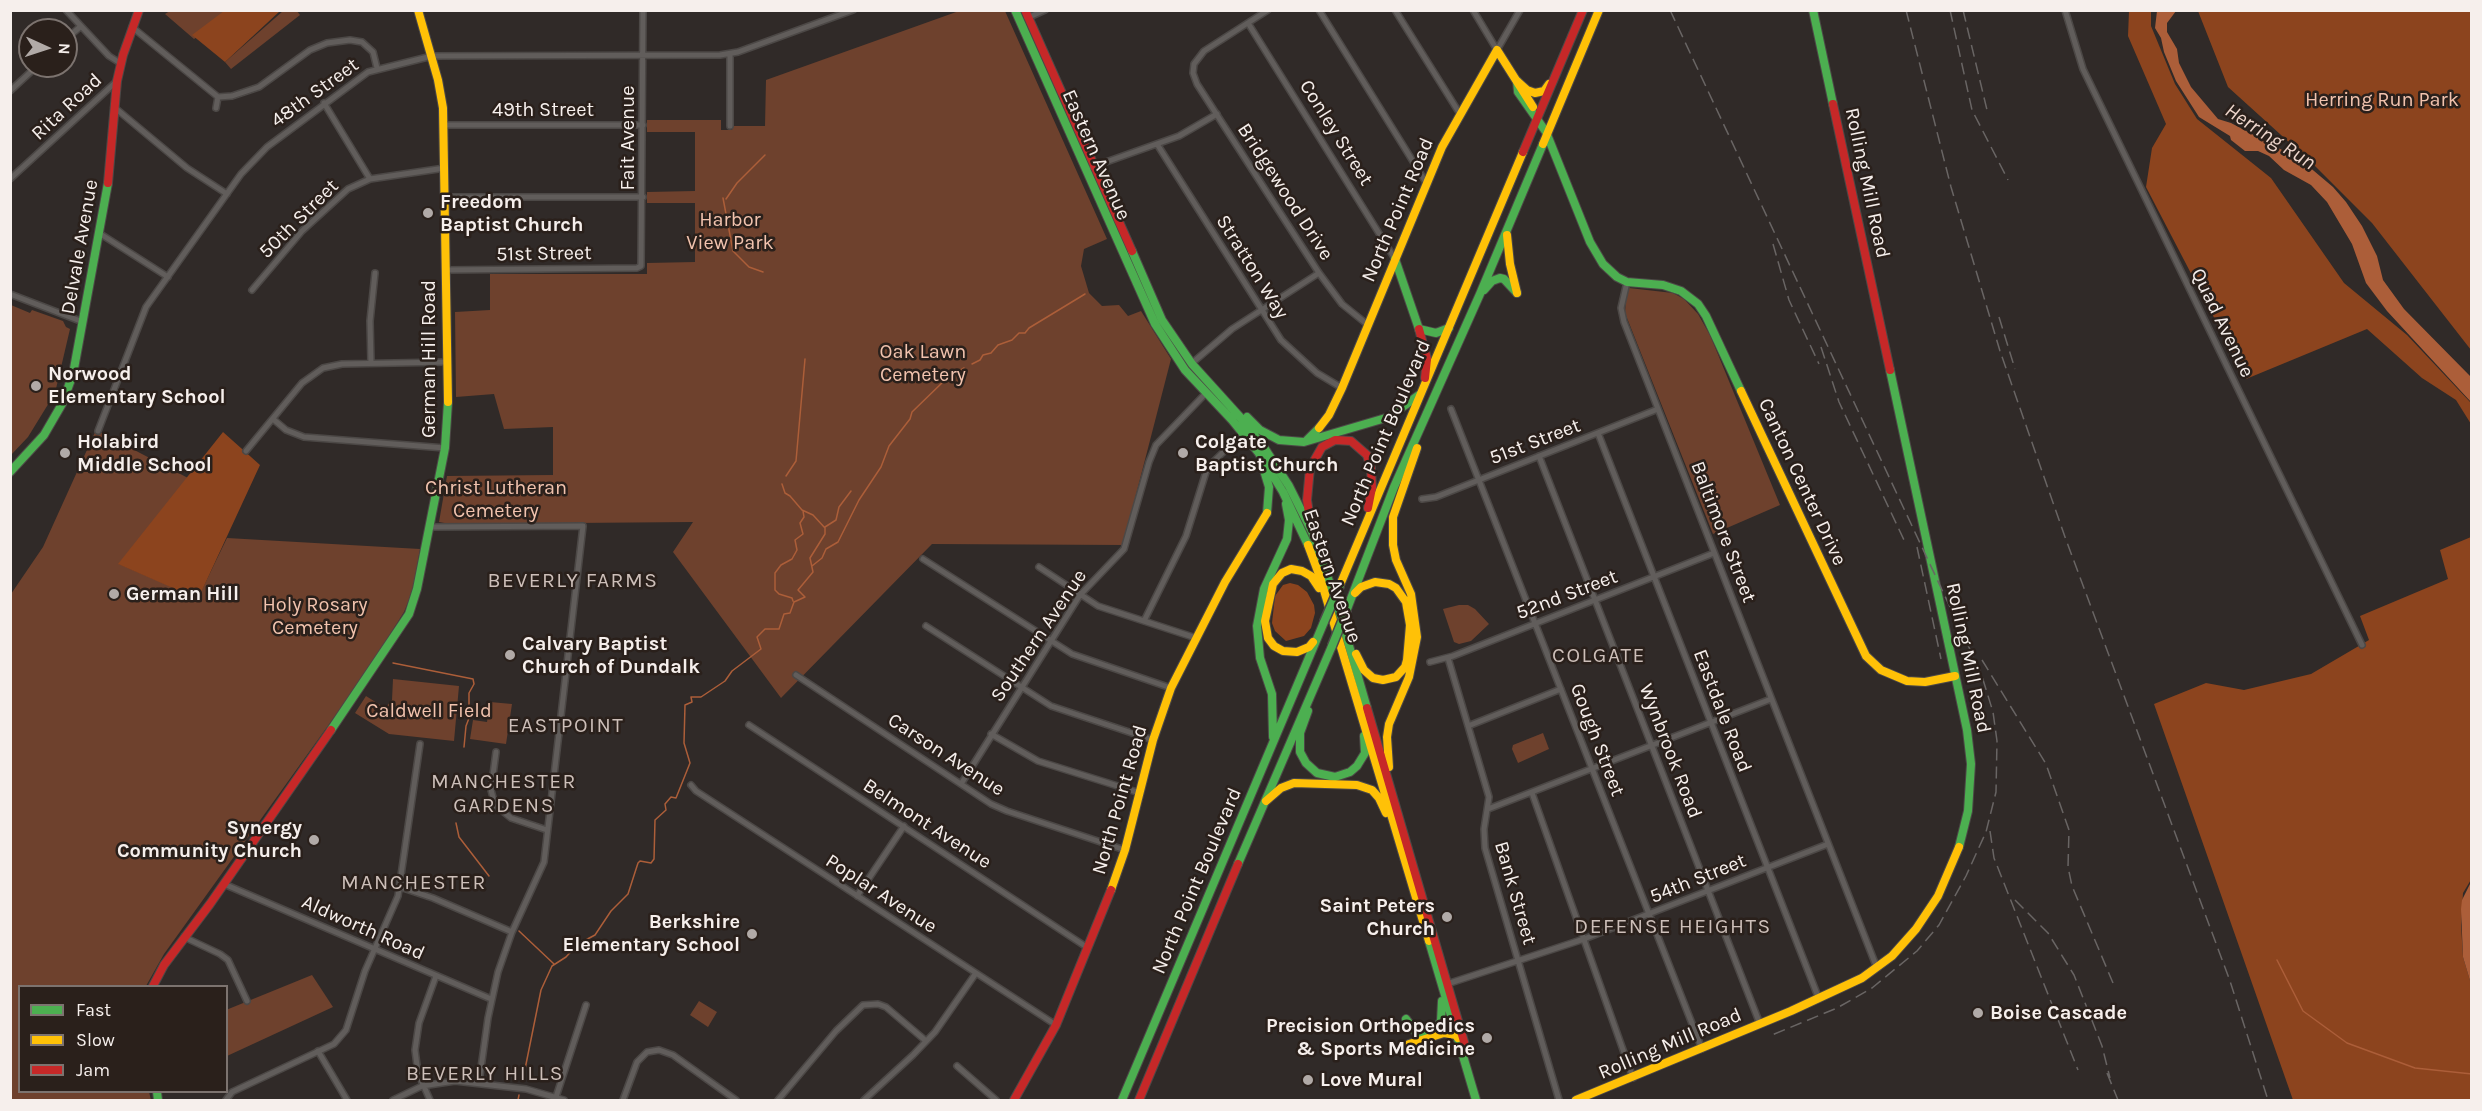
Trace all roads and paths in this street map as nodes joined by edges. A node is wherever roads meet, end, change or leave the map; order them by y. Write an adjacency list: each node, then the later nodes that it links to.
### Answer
1 (66, 10): 19 (street)
2 (139, 10): 20 (main road, Delvale Avenue)
3 (418, 10): 24 (main road, German Hill Road)
4 (643, 10): 23 (street, Fait Avenue)
5 (853, 10): 22 (street, 48th Street)
6 (1015, 10): 17 (main road, Eastern Avenue)
7 (1045, 10): 17 (street)
8 (1268, 10): 18 (street)
9 (1319, 10): 48 (street)
10 (1395, 10): 37 (street)
11 (1473, 10): 21 (street)
12 (1520, 10): 21 (street, North Point Road)
13 (1583, 10): 25 (main road, North Point Boulevard)
14 (1599, 10): 42 (main road, North Point Boulevard)
15 (1813, 10): 116 (main road, Rolling Mill Road)
16 (2065, 10): 112 (street, Quad Avenue)
17 (1024, 16): 45 (main road, Eastern Avenue)
18 (1248, 23): 36 (street, Bridgewood Drive); 54 (street, Conley Street)
19 (80, 27): 26 (street)
20 (132, 27): 26 (main road, Delvale Avenue); 32 (street)
21 (1497, 50): 30 (main road); 37 (main road, North Point Road)
22 (730, 54): 23 (street, 48th Street); 41 (street)
23 (643, 55): 24 (street, 48th Street); 40 (street, Fait Avenue)
24 (432, 56): 27 (street, 48th Street); 39 (main road, German Hill Road)
25 (1561, 62): 30 (main road); 38 (main road, North Point Boulevard)
26 (120, 63): 29 (main road, Delvale Avenue)
27 (376, 68): 32 (street); 33 (street, 48th Street)
28 (25, 78): 31 (street)
29 (117, 81): 34 (main road, Delvale Avenue); 46 (street, Rita Road)
30 (1517, 81): 38 (main road)
31 (10, 91)
32 (219, 97): 35 (street)
33 (324, 103): 47 (street); 49 (street, 48th Street)
34 (114, 107): 49 (street); 53 (main road, Delvale Avenue)
35 (216, 108)
36 (1217, 114): 43 (street); 58 (street, Bridgewood Drive)
37 (1460, 114): 48 (main road, North Point Road)
38 (1538, 120): 42 (main road); 67 (main road, North Point Boulevard)
39 (444, 125): 40 (street, 49th Street); 44 (main road, German Hill Road)
40 (644, 125): 51 (street, Fait Avenue)
41 (730, 126)
42 (1546, 132): 52 (main road, North Point Boulevard); 60 (main road)
43 (1157, 144): 45 (street); 64 (street, Stratton Way)
44 (445, 168): 47 (street, 50th Street); 50 (main road, German Hill Road)
45 (1089, 169): 71 (main road, Eastern Avenue)
46 (10, 179)
47 (370, 179): 61 (street, 50th Street)
48 (1427, 184): 54 (main road, North Point Road)
49 (227, 194): 59 (street, 48th Street)
50 (445, 197): 51 (street); 56 (main road, German Hill Road)
51 (643, 197): 55 (street, Fait Avenue)
52 (1507, 229): 63 (main road, North Point Boulevard); 63 (main road)
53 (99, 233): 59 (street); 65 (main road, Delvale Avenue)
54 (1395, 259): 66 (main road, North Point Road); 68 (main road, Conley Street)
55 (641, 266): 56 (street, 51st Street)
56 (445, 270): 69 (main road, German Hill Road)
57 (375, 273): 70 (street)
58 (1319, 273): 64 (street); 66 (street, Bridgewood Drive)
59 (168, 277): 80 (street, 48th Street)
60 (1627, 282): 78 (street, Baltimore Street); 116 (main road, Canton Center Drive)
61 (252, 290)
62 (10, 294): 65 (street)
63 (1480, 294): 75 (main road, North Point Boulevard)
64 (1261, 310): 71 (street); 72 (street, Stratton Way)
65 (84, 322): 88 (main road, Delvale Avenue)
66 (1368, 325): 72 (main road, North Point Road)
67 (1449, 328): 68 (main road); 74 (main road, North Point Boulevard)
68 (1419, 329): 74 (main road, Conley Street)
69 (447, 362): 70 (street); 84 (main road, German Hill Road)
70 (371, 363): 79 (street)
71 (1189, 367): 73 (main road, Eastern Avenue)
72 (1342, 388): 83 (main road, North Point Road)
73 (1209, 389): 76 (main road, Eastern Avenue); 81 (main road, Eastern Avenue); 102 (street, Southern Avenue)
74 (1423, 389): 83 (main road); 97 (main road, North Point Boulevard)
75 (1433, 399): 105 (main road, North Point Boulevard); 135 (main road)
76 (1229, 404): 83 (main road); 96 (main road, Eastern Avenue)
77 (1451, 409): 89 (street, Gough Street)
78 (1658, 409): 82 (street, 51st Street); 98 (street, Baltimore Street)
79 (273, 419): 84 (street); 85 (street)
80 (98, 431)
81 (1243, 433): 86 (main road, Eastern Avenue); 106 (street)
82 (1598, 434): 87 (street, 51st Street); 101 (street, Eastdale Road)
83 (1304, 442)
84 (446, 448): 95 (main road, German Hill Road)
85 (246, 451)
86 (1258, 452): 90 (main road, Eastern Avenue); 93 (main road)
87 (1539, 456): 89 (street, 51st Street); 103 (street, Wynbrook Road)
88 (10, 472)
89 (1479, 479): 91 (street, 51st Street); 107 (street, Gough Street)
90 (1283, 492): 92 (main road); 94 (main road, Eastern Avenue)
91 (1422, 499)
92 (1287, 510): 93 (main road); 94 (main road); 130 (main road)
93 (1267, 513): 110 (main road, North Point Road)
94 (1296, 517): 104 (main road, Eastern Avenue)
95 (429, 527): 141 (street); 146 (main road, German Hill Road)
96 (1312, 532): 97 (main road); 104 (main road, Eastern Avenue)
97 (1357, 543): 109 (main road, North Point Boulevard, bridge)
98 (1714, 554): 101 (street, 52nd Street); 122 (street, Baltimore Street)
99 (924, 559): 111 (street)
100 (1040, 567): 102 (street)
101 (1654, 577): 103 (street, 52nd Street); 123 (street, Eastdale Road)
102 (1080, 595): 106 (street); 111 (street, Southern Avenue)
103 (1595, 600): 107 (street, 52nd Street); 129 (street, Wynbrook Road)
104 (1332, 605): 105 (main road); 109 (main road); 120 (main road, Eastern Avenue); 135 (main road, Eastern Avenue)
105 (1348, 607): 121 (main road, North Point Boulevard, bridge)
106 (1144, 621): 110 (street)
107 (1535, 624): 113 (street, 52nd Street); 119 (street, Gough Street)
108 (926, 626): 117 (street)
109 (1318, 637): 130 (main road, North Point Boulevard)
110 (1196, 638): 118 (main road, North Point Road)
111 (1050, 641): 117 (street, Southern Avenue); 118 (street)
112 (2362, 645)
113 (1448, 658): 114 (street, 52nd Street); 125 (street, Bank Street)
114 (1430, 662)
115 (796, 675): 133 (street, Carson Avenue)
116 (1955, 676): 157 (main road, Rolling Mill Road)
117 (1020, 687): 126 (street, Southern Avenue); 127 (street)
118 (1172, 688): 127 (main road, North Point Road)
119 (1561, 689): 125 (street); 132 (street, Gough Street)
120 (1354, 693): 121 (main road); 143 (main road, Eastern Avenue)
121 (1310, 696): 138 (main road, North Point Boulevard)
122 (1771, 699): 123 (street); 142 (street, Baltimore Street)
123 (1710, 723): 129 (street); 145 (street, Eastdale Road)
124 (749, 725): 140 (street, Belmont Avenue)
125 (1468, 726): 139 (street, Bank Street)
126 (991, 734): 133 (street, Southern Avenue); 137 (street)
127 (1153, 740): 137 (main road, North Point Road)
128 (420, 744): 147 (street)
129 (1652, 746): 132 (street); 148 (street, Wynbrook Road)
130 (1271, 748): 193 (main road, North Point Boulevard)
131 (496, 753): 141 (street)
132 (1592, 770): 136 (street); 150 (street, Gough Street)
133 (961, 784): 144 (street, Carson Avenue)
134 (691, 785): 149 (street, Poplar Avenue)
135 (1390, 788): 161 (main road, Eastern Avenue)
136 (1532, 793): 139 (street); 153 (street)
137 (1140, 794): 144 (main road, North Point Road)
138 (1262, 806): 143 (main road); 194 (main road, North Point Boulevard)
139 (1488, 809): 156 (street, Bank Street)
140 (903, 826): 149 (street); 154 (street, Belmont Avenue)
141 (547, 830): 151 (street)
142 (1828, 844): 145 (street, 54th Street); 157 (street, Baltimore Street)
143 (1401, 845): 161 (main road, Eastern Avenue)
144 (1125, 850): 154 (main road, North Point Road)
145 (1768, 867): 148 (street, 54th Street); 163 (street, Eastdale Road)
146 (224, 884): 152 (main road, German Hill Road); 155 (street, Aldworth Road)
147 (400, 887): 151 (street); 155 (street)
148 (1708, 890): 150 (street, 54th Street); 167 (street, Wynbrook Road)
149 (857, 896): 158 (street, Poplar Avenue)
150 (1649, 914): 153 (street, 54th Street); 173 (street, Gough Street)
151 (512, 932): 162 (street)
152 (184, 937): 160 (main road, German Hill Road); 164 (street)
153 (1584, 939): 156 (street, 54th Street); 178 (street)
154 (1088, 948): 168 (main road, North Point Road)
155 (375, 949): 159 (street, Aldworth Road); 175 (street)
156 (1519, 961): 161 (street, 54th Street); 198 (street, Bank Street)
157 (1877, 968): 163 (main road, Rolling Mill Road)
158 (976, 973): 168 (street, Poplar Avenue); 171 (street)
159 (436, 976): 162 (street, Aldworth Road); 180 (street)
160 (154, 985)
161 (1444, 985): 169 (main road, Eastern Avenue); 170 (main road); 174 (main road, Eastern Avenue)
162 (491, 999): 179 (street)
163 (1819, 999): 167 (main road, Rolling Mill Road)
164 (247, 1001)
165 (586, 1005): 181 (street)
166 (1406, 1019): 170 (main road)
167 (1760, 1024): 173 (main road, Rolling Mill Road)
168 (1056, 1025): 192 (main road, North Point Road)
169 (1456, 1035): 170 (main road); 174 (main road); 176 (main road, Eastern Avenue)
170 (1430, 1036): 172 (main road)
171 (926, 1041): 189 (street); 190 (street)
172 (1409, 1044)
173 (1702, 1049): 178 (main road, Rolling Mill Road)
174 (1467, 1051): 197 (main road, Eastern Avenue)
175 (318, 1052): 182 (street); 183 (street)
176 (1464, 1061): 195 (main road); 196 (main road, Eastern Avenue)
177 (957, 1066): 191 (street)
178 (1633, 1078): 199 (main road, Rolling Mill Road)
179 (479, 1082): 180 (street); 181 (street)
180 (422, 1086): 184 (street); 185 (street)
181 (555, 1099): 186 (street)
182 (226, 1101)
183 (347, 1101)
184 (393, 1101)
185 (430, 1101)
186 (564, 1101)
187 (623, 1101): 188 (street)
188 (736, 1101)
189 (778, 1101)
190 (864, 1101)
191 (996, 1101)
192 (1014, 1101)
193 (1122, 1101)
194 (1139, 1101)
195 (1471, 1101)
196 (1476, 1101)
197 (1482, 1101)
198 (1559, 1101)
199 (1576, 1101)

